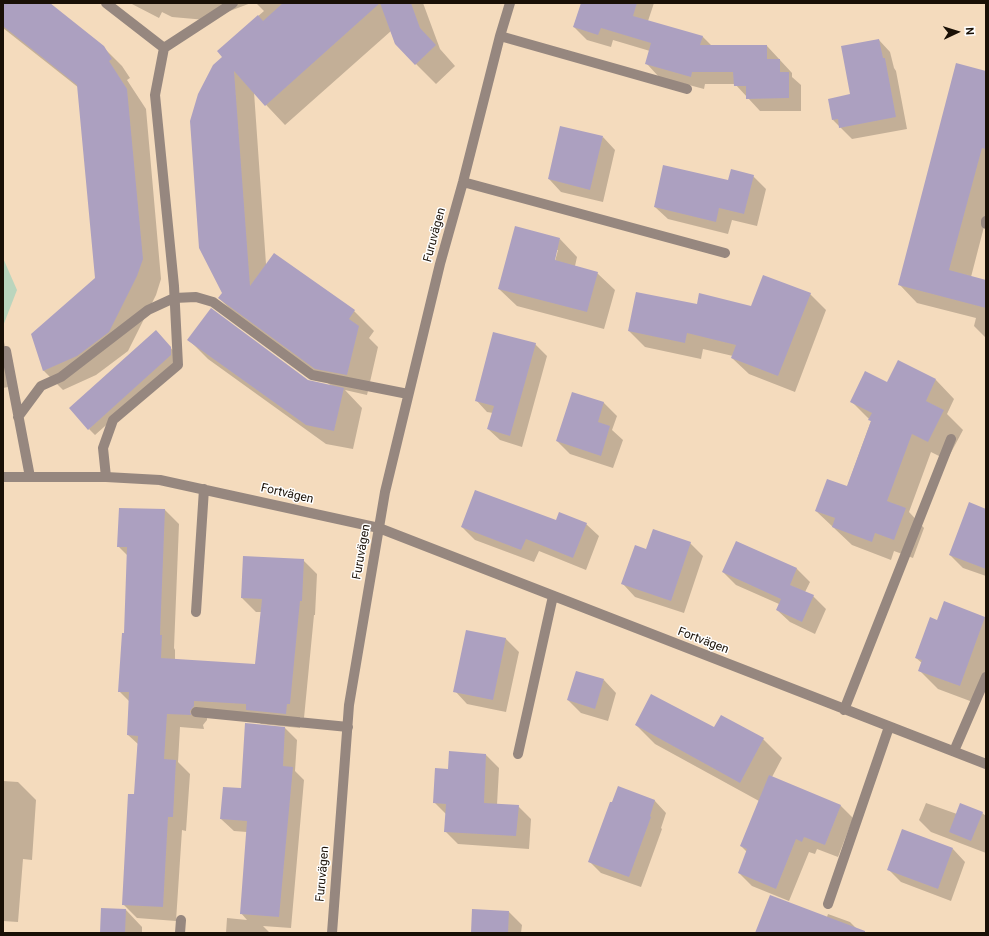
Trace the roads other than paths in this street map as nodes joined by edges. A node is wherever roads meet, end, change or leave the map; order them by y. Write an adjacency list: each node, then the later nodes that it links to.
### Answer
1 (106, 3): 5 (street)
2 (233, 3): 5 (street)
3 (510, 3): 4 (street, Furuvägen)
4 (500, 36): 6 (street); 7 (street, Furuvägen)
5 (164, 48): 11 (street)
6 (687, 89)
7 (463, 182): 10 (street); 13 (street, Furuvägen)
8 (986, 220): 9 (street)
9 (986, 224)
10 (725, 253)
11 (174, 298): 13 (street); 14 (street); 18 (street)
12 (6, 351): 14 (street)
13 (408, 394): 20 (street, Furuvägen)
14 (18, 417): 17 (street)
15 (951, 439): 24 (street)
16 (3, 477): 17 (street, Fortvägen)
17 (30, 477): 18 (street, Fortvägen)
18 (106, 477): 19 (street, Fortvägen)
19 (204, 489): 20 (street, Fortvägen); 22 (street)
20 (379, 528): 21 (street, Fortvägen); 26 (street, Furuvägen)
21 (553, 596): 24 (street, Fortvägen); 29 (street)
22 (196, 612)
23 (986, 677): 28 (street)
24 (844, 710): 27 (street, Fortvägen)
25 (196, 712): 26 (street)
26 (348, 727): 34 (street, Furuvägen)
27 (889, 727): 28 (street, Fortvägen); 31 (street)
28 (954, 752): 30 (street, Fortvägen)
29 (518, 754)
30 (986, 764)
31 (828, 904)
32 (181, 920): 33 (street)
33 (180, 933)
34 (332, 933)

